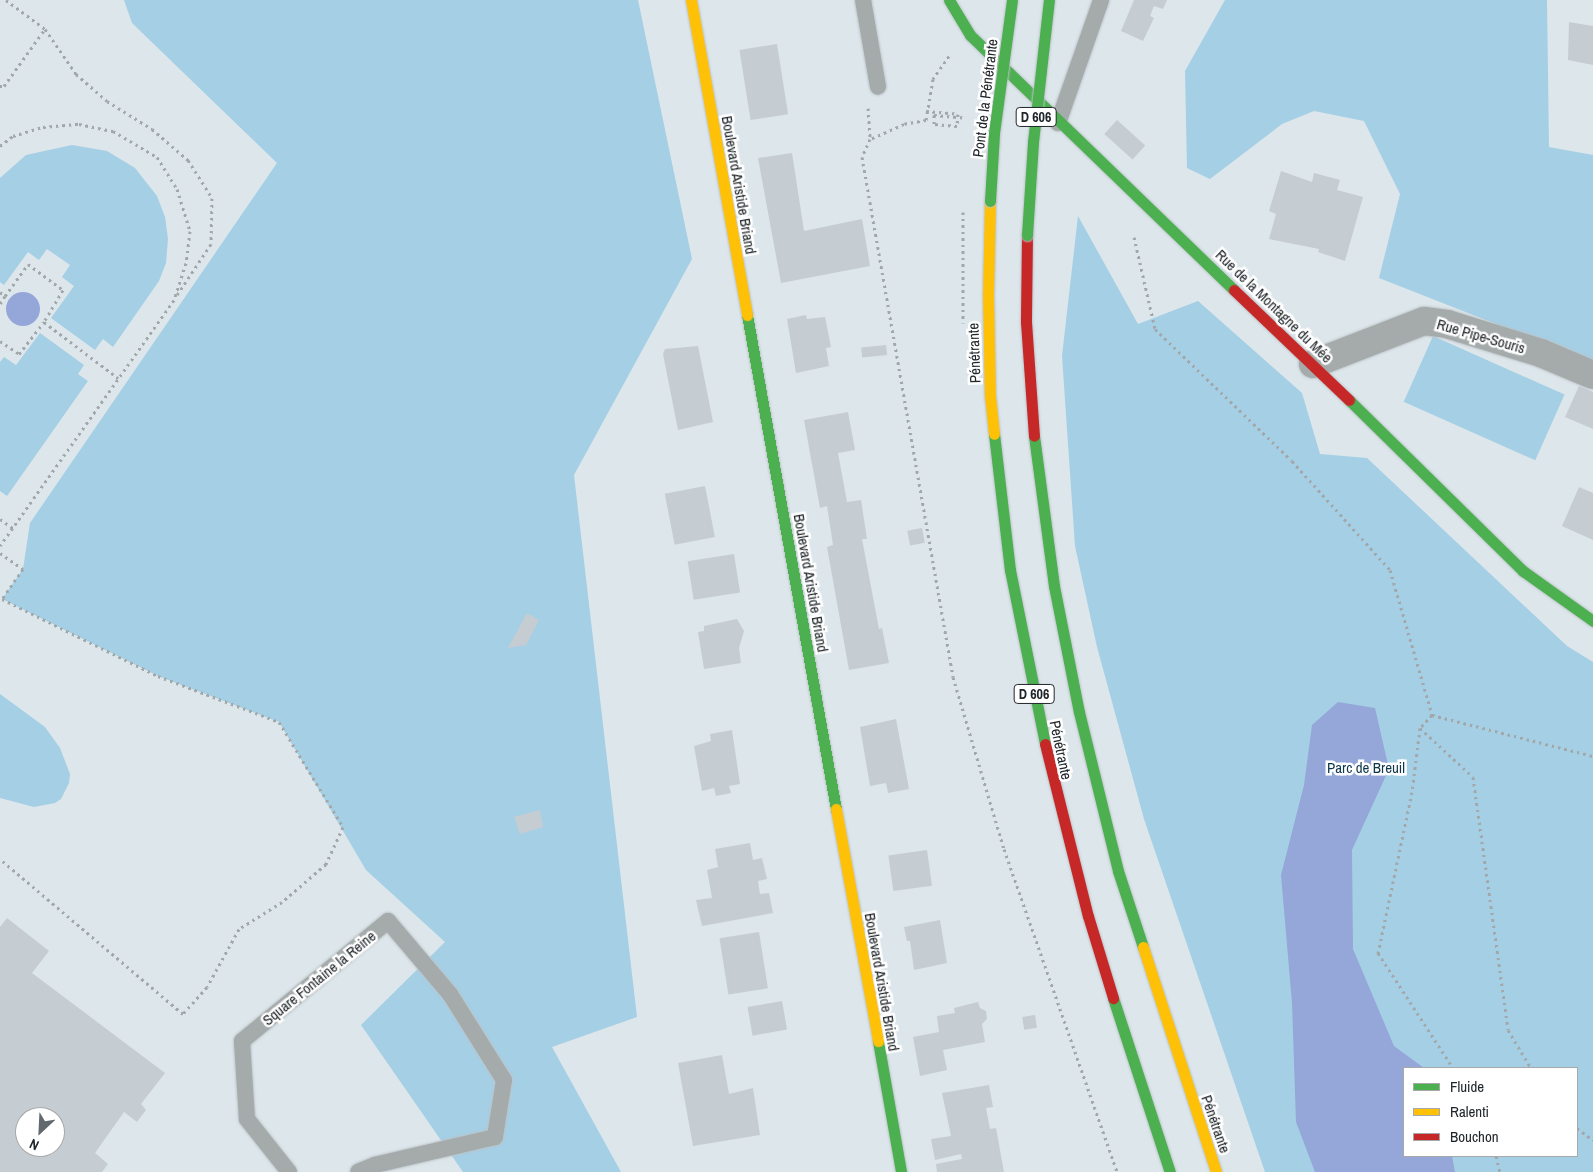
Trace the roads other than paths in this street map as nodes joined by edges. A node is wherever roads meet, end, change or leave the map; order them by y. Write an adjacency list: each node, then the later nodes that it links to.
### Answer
1 (691, 0): 15 (main road, Boulevard Aristide Briand)
2 (863, 0): 7 (lane)
3 (949, 0): 8 (main road, Rue de la Montagne du Mée)
4 (1012, 0): 9 (main road, Pont de la Pénétrante / D 606, bridge)
5 (1049, 0): 17 (main road, Pénétrante / D 606, bridge)
6 (1101, 0): 8 (lane)
7 (878, 87)
8 (1058, 123): 10 (main road, Rue de la Montagne du Mée)
9 (990, 201): 16 (main road, Pénétrante / D 606)
10 (1313, 364): 11 (street, Rue Pipe-Souris); 12 (main road, Rue de la Montagne du Mée)
11 (1593, 375)
12 (1593, 621)
13 (289, 1172): 14 (lane, Square Fontaine la Reine)
14 (358, 1172)
15 (901, 1172)
16 (1170, 1172)
17 (1216, 1172)

